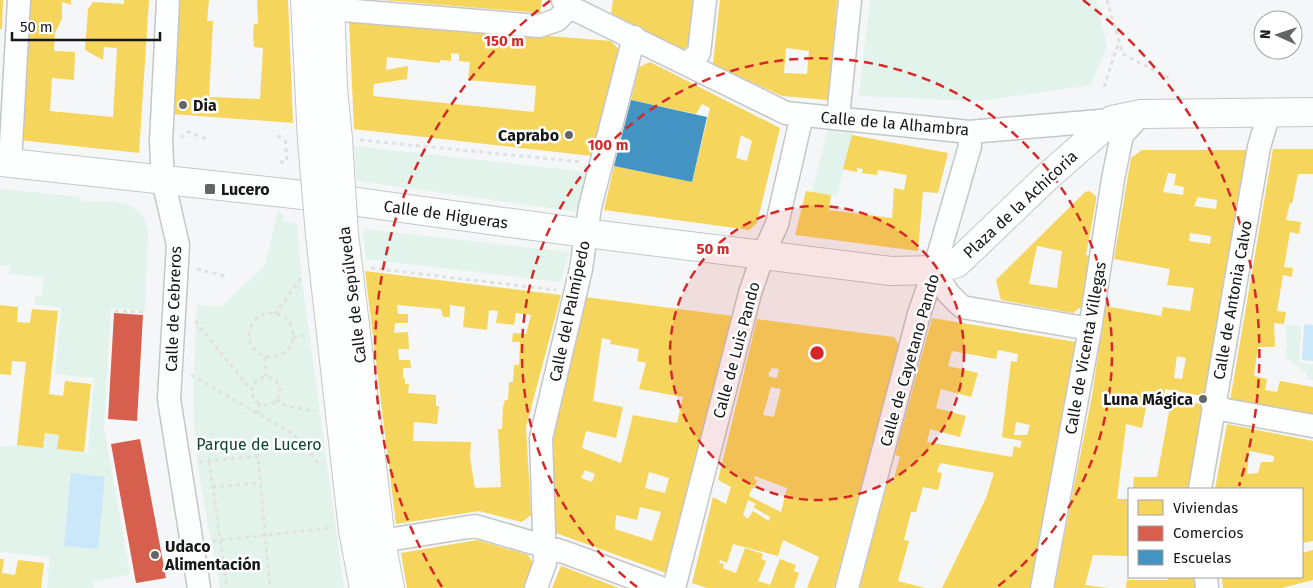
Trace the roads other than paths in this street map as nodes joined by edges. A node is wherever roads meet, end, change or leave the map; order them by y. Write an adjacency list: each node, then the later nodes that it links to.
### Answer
1 (19, 0): 18 (street)
2 (168, 0): 19 (street, Calle de Cebreros)
3 (305, 0): 17 (main road, Calle de Sepúlveda)
4 (705, 0): 9 (street)
5 (850, 0): 14 (street)
6 (330, 4): 7 (street); 17 (main road, Calle de Sepúlveda)
7 (567, 4): 8 (street, Calle de la Alhambra)
8 (634, 37): 9 (street, Calle de la Alhambra); 20 (street, Calle del Palmípedo)
9 (688, 64): 12 (street, Calle de la Alhambra)
10 (1313, 112): 11 (main road, Calle de la Alhambra)
11 (1269, 113): 13 (main road, Calle de la Alhambra); 26 (street, Calle de Antonia Calvo)
12 (802, 114): 14 (street, Calle de la Alhambra); 22 (street, Calle de Luis Pando)
13 (1141, 114): 15 (main road, Calle de la Alhambra); 25 (street, Calle de Vicenta Villegas)
14 (838, 117): 16 (street, Calle de la Alhambra)
15 (1112, 120): 16 (street, Calle de la Alhambra); 23 (main road, Plaza de la Achicoria)
16 (969, 132): 23 (street, Calle de Cayetano Pando)
17 (334, 139): 21 (main road, Calle de Sepúlveda, bridge)
18 (5, 162): 19 (main road, Calle de Higueras)
19 (163, 180): 20 (main road, Calle de Higueras); 31 (street, Calle de Cebreros)
20 (585, 233): 22 (main road, Calle de Higueras); 30 (street, Calle del Palmípedo)
21 (332, 235): 29 (main road, Calle de Sepúlveda); 32 (main road, Calle de Sepúlveda)
22 (763, 255): 24 (main road, Calle de Higueras); 36 (street, Calle de Luis Pando)
23 (934, 270): 24 (main road, Plaza de la Achicoria); 25 (street); 37 (street, Calle de Cayetano Pando)
24 (891, 271)
25 (1090, 329): 38 (street, Calle de Vicenta Villegas)
26 (1213, 405): 27 (street); 28 (street, Calle de Antonia Calvo)
27 (1313, 426)
28 (1200, 488)
29 (381, 541): 30 (street); 33 (main road, Calle de Sepúlveda)
30 (544, 546): 34 (street, Calle del Palmípedo); 35 (street)
31 (199, 588)
32 (364, 588)
33 (390, 588)
34 (536, 588)
35 (661, 588)
36 (674, 588)
37 (847, 588)
38 (1042, 588)

